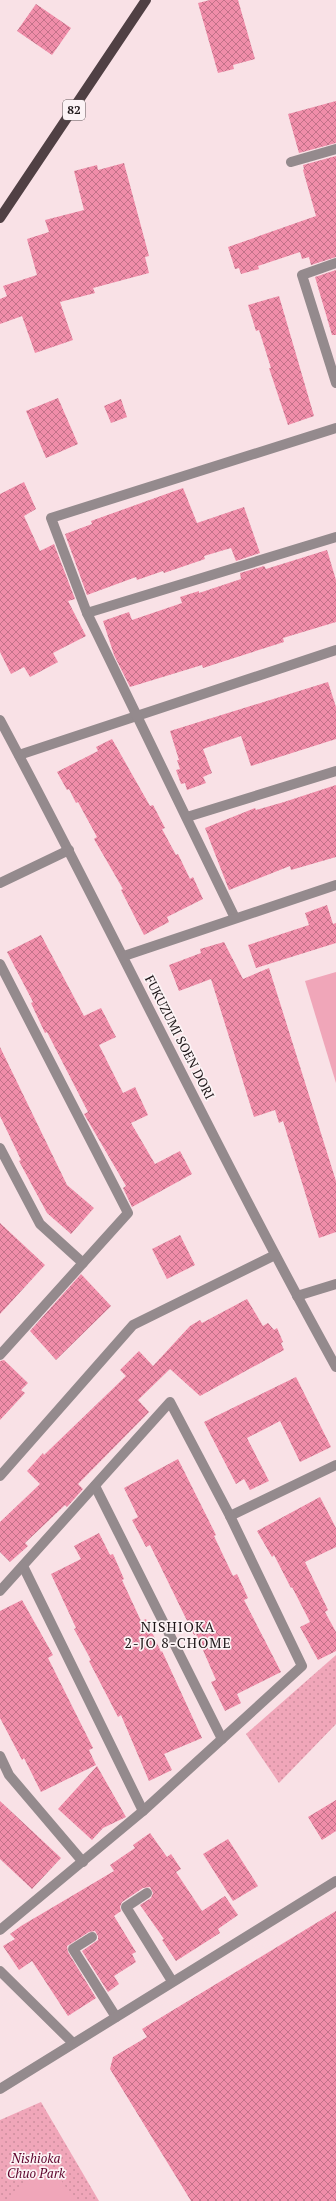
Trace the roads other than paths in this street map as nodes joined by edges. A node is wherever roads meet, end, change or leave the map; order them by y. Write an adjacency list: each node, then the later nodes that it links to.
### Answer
1 (146, 0): 4 (main road, 82)
2 (336, 149): 3 (street)
3 (291, 162)
4 (0, 218)
5 (336, 264): 6 (street)
6 (336, 383)
7 (336, 428): 9 (street)
8 (336, 537): 9 (street)
9 (87, 613): 11 (street)
10 (336, 650): 11 (street)
11 (138, 715): 13 (street); 15 (street)
12 (0, 720): 13 (street, FUKUZUMI SOEN DORI)
13 (19, 755): 16 (street, FUKUZUMI SOEN DORI)
14 (336, 771): 15 (street)
15 (187, 817): 19 (street)
16 (68, 850): 17 (street); 20 (street, FUKUZUMI SOEN DORI)
17 (0, 883)
18 (336, 885): 19 (street)
19 (235, 918): 20 (street)
20 (124, 956): 23 (street, FUKUZUMI SOEN DORI)
21 (0, 964): 24 (street)
22 (0, 1148): 24 (street)
23 (275, 1255): 26 (street, FUKUZUMI SOEN DORI); 30 (street)
24 (83, 1263): 27 (street)
25 (336, 1284): 26 (street)
26 (297, 1296): 28 (street, FUKUZUMI SOEN DORI)
27 (0, 1355)
28 (336, 1367)
29 (336, 1465): 32 (street)
30 (0, 1476)
31 (95, 1486): 32 (street); 33 (street); 35 (street)
32 (230, 1516): 35 (street)
33 (23, 1566): 34 (street); 37 (street)
34 (0, 1591)
35 (222, 1739): 37 (street)
36 (0, 1756): 38 (street)
37 (143, 1810): 38 (street)
38 (83, 1862): 41 (street)
39 (336, 1881): 44 (street)
40 (147, 1893): 44 (street)
41 (0, 1930)
42 (92, 1937): 45 (street)
43 (0, 1972): 46 (street)
44 (172, 1981): 45 (street)
45 (116, 2017): 46 (street)
46 (73, 2043): 47 (street)
47 (0, 2089)

